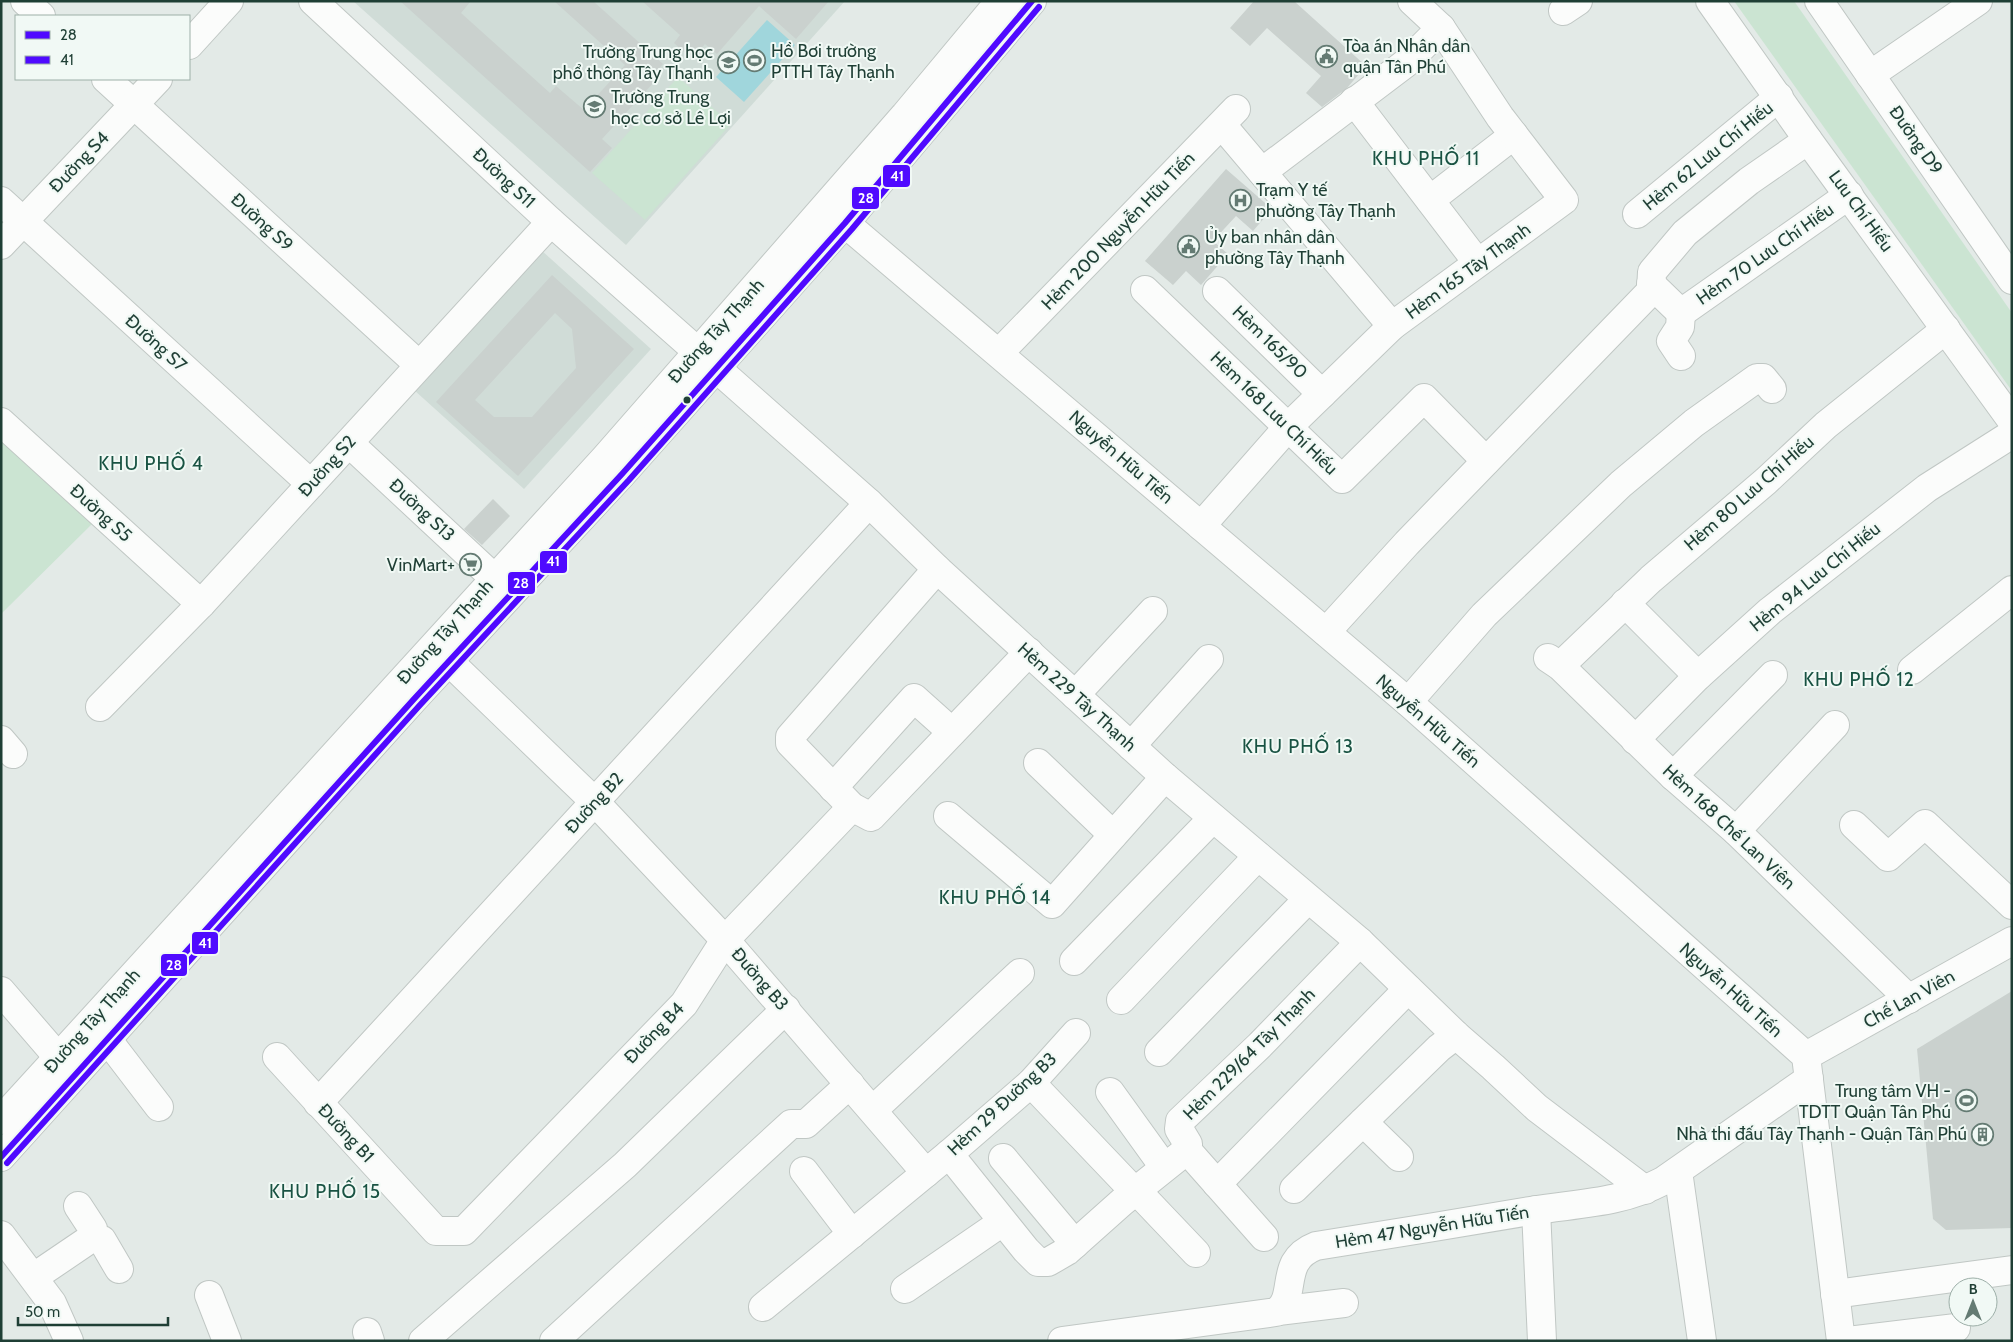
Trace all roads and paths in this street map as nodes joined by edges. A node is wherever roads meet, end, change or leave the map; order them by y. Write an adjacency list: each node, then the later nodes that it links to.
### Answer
1 (25, 1): 10 (street)
2 (229, 1): 12 (street)
3 (313, 1): 28 (street, Đường S11)
4 (1032, 1): 26 (street, Đường Tây Thạnh)
5 (1412, 1): 11 (street, Hẻm 165 Tây Thạnh)
6 (1710, 1): 16 (street, Lưu Chí Hiếu)
7 (1819, 1): 13 (street, Đường D9)
8 (1978, 1): 13 (street)
9 (990, 5): 26 (street, Đường Tây Thạnh)
10 (40, 15)
11 (1441, 28): 17 (street); 19 (street, Hẻm 165 Tây Thạnh)
12 (190, 44)
13 (1870, 74): 31 (street, Đường D9)
14 (107, 80): 18 (street, Đường S9)
15 (157, 80): 18 (street, Đường S4)
16 (1779, 97): 20 (street, Lưu Chí Hiếu); 25 (street, Hẻm 62 Lưu Chí Hiếu)
17 (1354, 101): 21 (street); 23 (street)
18 (134, 105): 27 (street, Đường S4); 41 (street, Đường S9)
19 (1514, 135): 23 (street); 30 (street, Hẻm 165 Tây Thạnh)
20 (1808, 140): 22 (street, Lưu Chí Hiếu); 32 (street)
21 (1262, 172): 36 (street); 38 (street, Hẻm 200 Nguyễn Hữu Tiến)
22 (1850, 195): 35 (street, Hẻm 70 Lưu Chí Hiếu); 37 (street, Lưu Chí Hiếu)
23 (1430, 200): 30 (street)
24 (1, 201): 27 (street, Đường S7)
25 (1637, 214)
26 (835, 215): 38 (street, Nguyễn Hữu Tiến); 40 (street, Đường Tây Thạnh)
27 (22, 221): 29 (street, Đường S4); 50 (street, Đường S7)
28 (551, 222): 40 (street, Đường S11); 41 (street, Đường S2)
29 (1, 245)
30 (1477, 262): 36 (street, Hẻm 165 Tây Thạnh)
31 (2012, 280)
32 (1651, 284): 35 (street, Hẻm 70 Lưu Chí Hiếu); 49 (street)
33 (1145, 290): 46 (street, Hẻm 168 Lưu Chí Hiếu)
34 (1217, 291): 43 (street, Hẻm 165/90)
35 (1681, 313): 39 (street, Hẻm 70 Lưu Chí Hiếu)
36 (1392, 326): 43 (street, Hẻm 165 Tây Thạnh)
37 (1946, 329): 44 (street, Lưu Chí Hiếu); 56 (street, Hẻm 80 Lưu Chí Hiếu)
38 (998, 353): 52 (street, Nguyễn Hữu Tiến)
39 (1682, 356)
40 (707, 360): 51 (street, Hẻm 229 Tây Thạnh); 54 (street, Đường Tây Thạnh); 61 (street, Đường Tây Thạnh)
41 (419, 366): 48 (street, Đường S2)
42 (1772, 389): 68 (street)
43 (1322, 394): 46 (street, Hẻm 165 Tây Thạnh)
44 (2012, 421)
45 (1, 422): 57 (street, Đường S5)
46 (1288, 427): 49 (street, Hẻm 168 Lưu Chí Hiếu); 52 (street, Hẻm 165 Tây Thạnh)
47 (2012, 434): 66 (street, Hẻm 94 Lưu Chí Hiếu)
48 (349, 443): 50 (street, Đường S2); 54 (street, Đường S13)
49 (1486, 460): 59 (street)
50 (311, 484): 57 (street, Đường S2)
51 (870, 503): 53 (street, Hẻm 229 Tây Thạnh); 78 (street, Đường B2)
52 (1201, 526): 59 (street, Nguyễn Hữu Tiến)
53 (937, 569): 60 (street, Hẻm 229 Tây Thạnh); 77 (street)
54 (494, 578): 61 (street, Đường Tây Thạnh)
55 (2012, 590): 64 (street)
56 (1625, 603): 63 (street, Hẻm 80 Lưu Chí Hiếu); 66 (street)
57 (201, 604): 69 (street, Đường S2)
58 (1154, 611): 67 (street)
59 (1326, 632): 68 (street, Nguyễn Hữu Tiến)
60 (1029, 652): 67 (street, Hẻm 229 Tây Thạnh); 71 (street)
61 (441, 654): 78 (street, Đường B3); 100 (street, Đường Tây Thạnh); 103 (street, Đường Tây Thạnh)
62 (1210, 659): 73 (street)
63 (1554, 662): 72 (street, Hẻm 168 Chế Lan Viên)
64 (1912, 670)
65 (1773, 675): 75 (street)
66 (1698, 676): 72 (street, Hẻm 94 Lưu Chí Hiếu)
67 (1076, 695): 73 (street, Hẻm 229 Tây Thạnh)
68 (1408, 702): 104 (street, Nguyễn Hữu Tiến)
69 (100, 707)
70 (1835, 725): 83 (street)
71 (952, 732): 77 (street); 79 (street)
72 (1635, 740): 75 (street, Hẻm 168 Chế Lan Viên)
73 (1131, 746): 76 (street, Hẻm 229 Tây Thạnh)
74 (1038, 763): 84 (street)
75 (1673, 776): 83 (street, Hẻm 168 Chế Lan Viên)
76 (1165, 777): 81 (street, Hẻm 229 Tây Thạnh); 84 (street)
77 (833, 788): 79 (street)
78 (595, 802): 88 (street, Đường B3); 108 (street, Đường B2)
79 (852, 807): 88 (street, Đường B4)
80 (948, 816): 84 (street)
81 (1213, 818): 85 (street, Hẻm 229 Tây Thạnh); 91 (street)
82 (1854, 825): 87 (street)
83 (1736, 831): 95 (street, Hẻm 168 Chế Lan Viên)
84 (1112, 835)
85 (1258, 856): 86 (street, Hẻm 229 Tây Thạnh); 96 (street)
86 (1308, 898): 90 (street, Hẻm 229 Tây Thạnh); 101 (street)
87 (2012, 905)
88 (725, 940): 97 (street, Đường B3); 129 (street, Đường B4)
89 (2012, 941): 95 (street, Chế Lan Viên)
90 (1360, 942): 93 (street, Hẻm 229 Tây Thạnh); 113 (street, Hẻm 229/64 Tây Thạnh)
91 (1074, 961)
92 (1020, 973): 110 (street)
93 (1408, 989): 98 (street, Hẻm 229 Tây Thạnh); 122 (street)
94 (1, 991): 103 (street)
95 (1909, 999): 104 (street, Chế Lan Viên)
96 (1121, 1000)
97 (786, 1009): 106 (street, Đường B3); 148 (street)
98 (1449, 1028): 112 (street); 124 (street, Hẻm 229 Tây Thạnh)
99 (1076, 1033): 105 (street, Hẻm 29 Đường B3)
100 (107, 1039): 103 (street, Đường Tây Thạnh); 109 (street)
101 (1159, 1052)
102 (277, 1057): 108 (street, Đường B1)
103 (67, 1066): 111 (street, Đường Tây Thạnh); 115 (street, Đường Tây Thạnh)
104 (1807, 1067): 120 (street, Hẻm 47 Nguyễn Hữu Tiến); 140 (street)
105 (1031, 1083): 114 (street, Hẻm 29 Đường B3); 125 (street)
106 (850, 1084): 110 (street, Đường B3); 149 (street)
107 (1110, 1092): 118 (street)
108 (318, 1103): 129 (street, Đường B1)
109 (159, 1107)
110 (873, 1110): 121 (street, Đường B3)
111 (1, 1120)
112 (1363, 1122): 116 (street); 123 (street)
113 (1186, 1150): 118 (street, Hẻm 229/64 Tây Thạnh); 122 (street)
114 (949, 1154): 121 (street, Hẻm 29 Đường B3); 128 (street, Hẻm 229/64 Tây Thạnh)
115 (1, 1157)
116 (1399, 1157)
117 (1003, 1158): 134 (street)
118 (1164, 1167): 125 (street, Hẻm 229/64 Tây Thạnh)
119 (804, 1171): 130 (street)
120 (1678, 1171): 124 (street, Hẻm 47 Nguyễn Hữu Tiến); 152 (street)
121 (926, 1173): 130 (street)
122 (1217, 1184): 133 (street)
123 (1294, 1189)
124 (1645, 1190): 127 (street, Hẻm 47 Nguyễn Hữu Tiến)
125 (1135, 1191): 134 (street, Hẻm 229/64 Tây Thạnh); 135 (street)
126 (78, 1206): 132 (street)
127 (1536, 1210): 144 (street, Hẻm 47 Nguyễn Hữu Tiến); 151 (street)
128 (1005, 1225): 134 (street, Hẻm 229/64 Tây Thạnh); 139 (street)
129 (436, 1231)
130 (852, 1234): 143 (street)
131 (1, 1235): 138 (street)
132 (93, 1237): 136 (street); 138 (street)
133 (1264, 1237)
134 (1075, 1244)
135 (1196, 1253)
136 (119, 1269)
137 (2012, 1270): 140 (street)
138 (34, 1277): 146 (street)
139 (905, 1290)
140 (1835, 1294): 153 (street)
141 (210, 1295): 147 (street)
142 (1344, 1303): 144 (street)
143 (763, 1307)
144 (1278, 1311): 150 (street)
145 (1956, 1328): 154 (street)
146 (69, 1341)
147 (227, 1341)
148 (422, 1341)
149 (554, 1341)
150 (1062, 1341)
151 (1542, 1341)
152 (1702, 1341)
153 (1841, 1341)
154 (1848, 1341)

